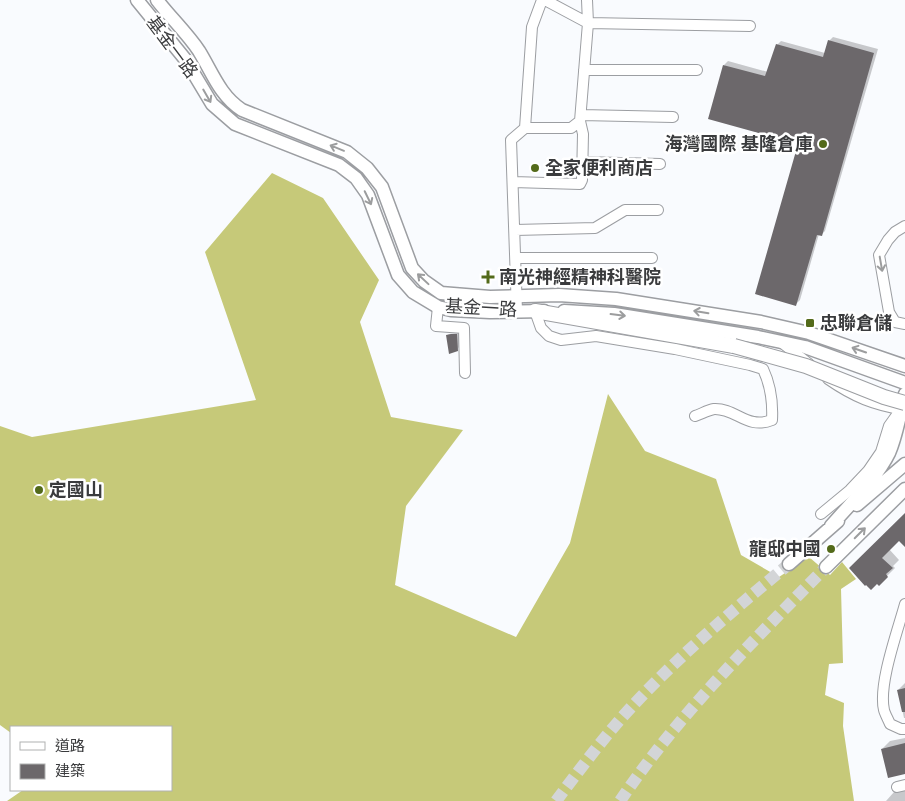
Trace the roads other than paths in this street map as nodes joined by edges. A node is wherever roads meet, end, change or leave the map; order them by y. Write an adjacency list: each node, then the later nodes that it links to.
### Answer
1 (137, 0): 22 (main road, 基金一路, one-way to 22)
2 (156, 0): 20 (main road, 基金一路, one-way to 2)
3 (544, 0): 5 (street); 11 (street)
4 (587, 0): 5 (street)
5 (588, 23): 6 (street); 7 (street)
6 (750, 26)
7 (584, 70): 8 (street); 10 (street)
8 (697, 70)
9 (673, 117): 10 (street)
10 (581, 118): 11 (street); 12 (street)
11 (525, 128): 14 (street)
12 (582, 162): 13 (street); 14 (street)
13 (660, 164)
14 (513, 182): 17 (street)
15 (658, 210): 17 (street)
16 (905, 226): 25 (street, one-way to 25)
17 (515, 230): 18 (street)
18 (516, 258): 19 (street); 20 (street)
19 (652, 258)
20 (517, 296): 21 (main road, 基金一路); 23 (street)
21 (534, 296): 24 (main road); 26 (main road, 基金一路, one-way to 21)
22 (438, 307): 23 (main road, 基金一路); 29 (street)
23 (517, 311): 24 (main road, 基金一路)
24 (534, 311): 27 (main road, 基金一路, one-way to 27); 32 (highway, bridge); 33 (street)
25 (905, 324)
26 (786, 327): 27 (main road); 28 (main road, 基金一路, one-way to 26)
27 (780, 342): 30 (main road, 基金一路); 32 (street)
28 (905, 366)
29 (465, 373)
30 (905, 383)
31 (905, 394): 32 (main road)
32 (904, 408): 36 (street); 37 (main road)
33 (695, 416)
34 (905, 464): 37 (main road)
35 (905, 489): 39 (main road, one-way to 35)
36 (821, 514)
37 (831, 526): 38 (main road)
38 (789, 564)
39 (826, 567)
40 (905, 604): 41 (street)
41 (905, 729)

